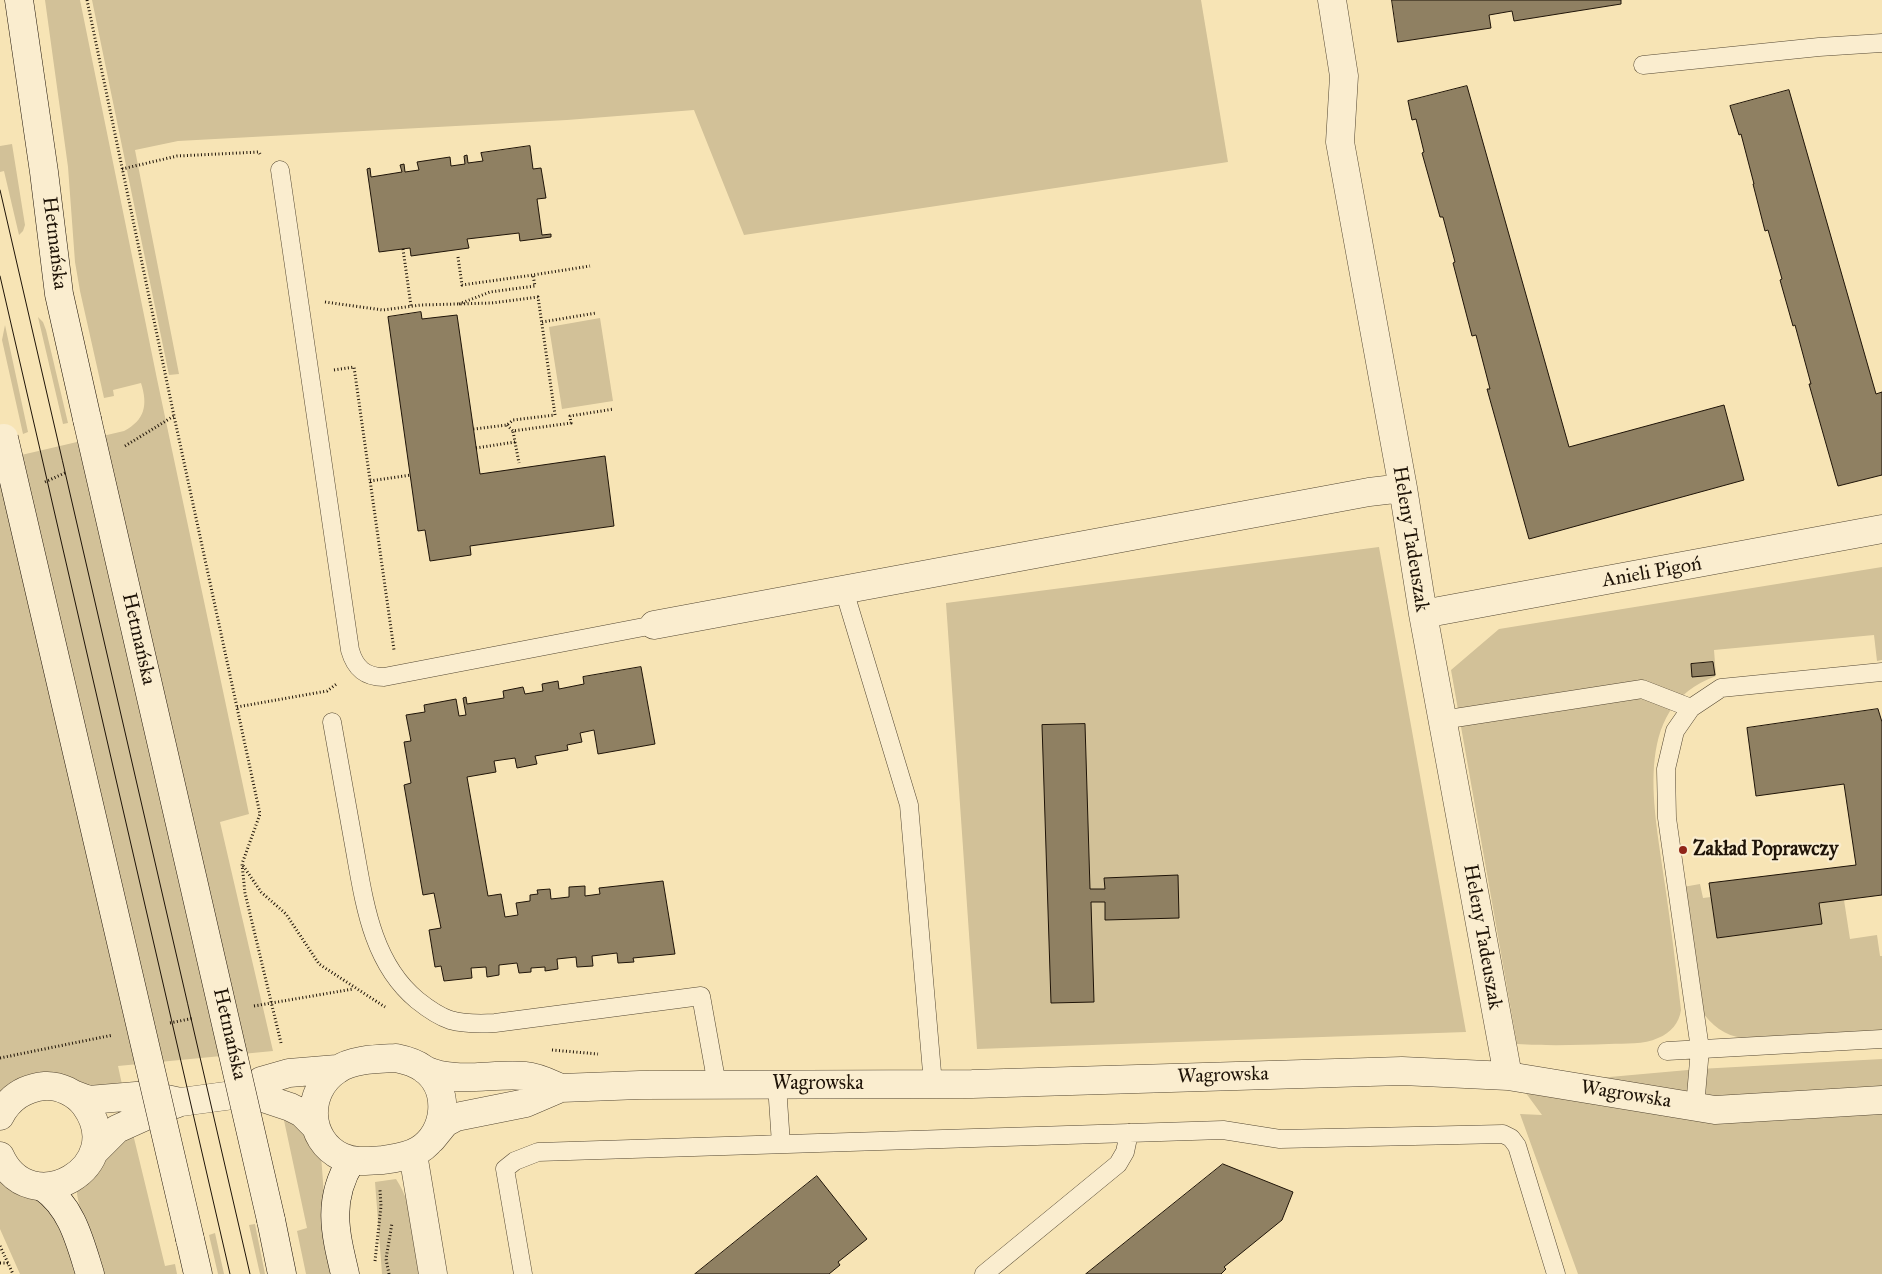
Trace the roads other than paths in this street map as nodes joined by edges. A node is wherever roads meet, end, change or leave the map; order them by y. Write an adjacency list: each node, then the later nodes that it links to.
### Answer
1 (19, 0): 42 (street, Hetmańska, bridge)
2 (1332, 0): 7 (street, Heleny Tadeuszak)
3 (1882, 43): 4 (lane)
4 (1643, 65)
5 (280, 170): 11 (lane)
6 (2, 430): 41 (street, bridge)
7 (1403, 488): 9 (street); 10 (street, Heleny Tadeuszak)
8 (1882, 529): 10 (street, Anieli Pigoń)
9 (844, 590): 11 (street); 23 (lane)
10 (1422, 614): 14 (street, Heleny Tadeuszak)
11 (654, 625)
12 (1882, 672): 13 (lane)
13 (1691, 708): 14 (lane); 17 (lane)
14 (1442, 720): 21 (street, Heleny Tadeuszak)
15 (332, 722): 24 (lane)
16 (1882, 1038): 17 (lane)
17 (1700, 1049): 18 (lane); 30 (lane)
18 (1667, 1051)
19 (337, 1069): 20 (street); 26 (street); 32 (street)
20 (426, 1070): 25 (street, Wagrowska); 35 (street)
21 (1508, 1076): 23 (street, Wagrowska); 30 (street, Wagrowska)
22 (777, 1084): 23 (street, Wagrowska); 24 (street, Wagrowska); 34 (lane)
23 (933, 1084)
24 (717, 1085): 25 (street, Wagrowska)
25 (561, 1088): 35 (street, Wagrowska)
26 (248, 1093): 29 (street); 32 (street)
27 (73, 1094): 29 (street); 31 (street); 36 (street)
28 (1882, 1100): 30 (street, Wagrowska)
29 (181, 1102): 36 (street)
30 (1695, 1107)
31 (0, 1116)
32 (316, 1126): 38 (street)
33 (1129, 1133): 34 (lane); 46 (lane); 47 (lane)
34 (781, 1144): 45 (lane)
35 (422, 1146): 38 (street); 44 (street)
36 (94, 1152): 39 (street)
37 (0, 1156): 39 (street)
38 (351, 1161): 43 (street)
39 (43, 1187): 40 (street)
40 (90, 1274)
41 (198, 1274)
42 (282, 1274)
43 (345, 1274)
44 (433, 1274)
45 (523, 1274)
46 (984, 1274)
47 (1556, 1274)

